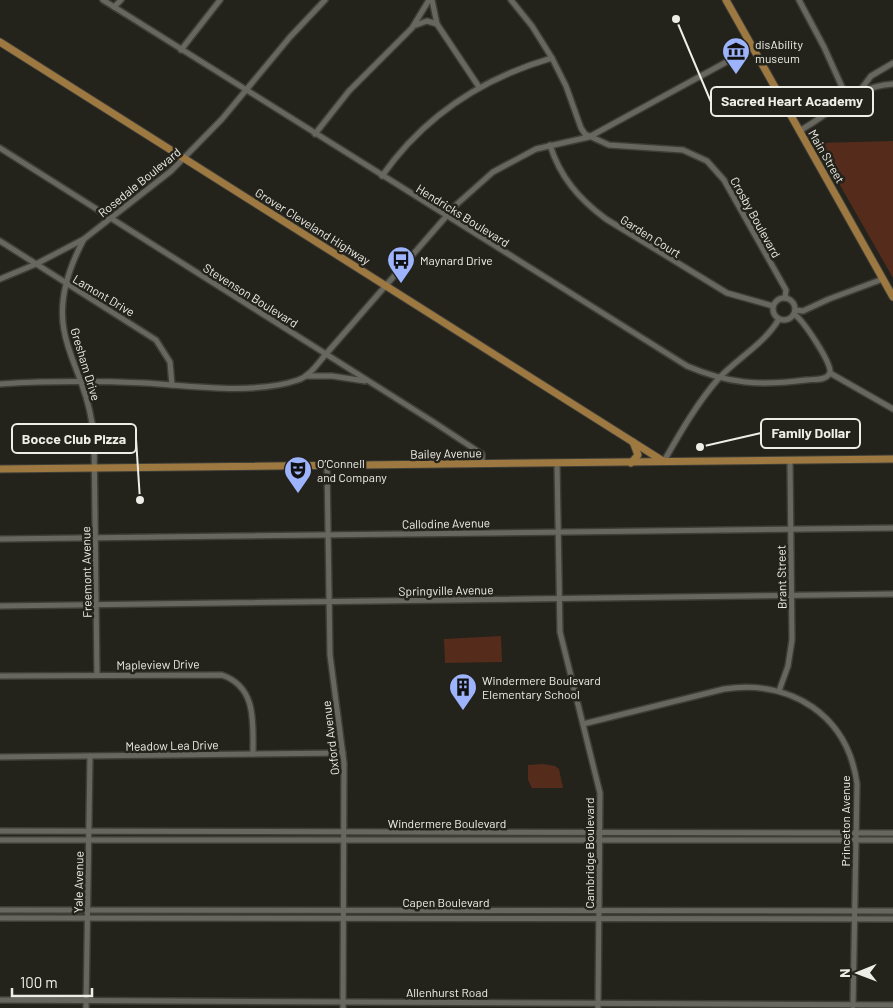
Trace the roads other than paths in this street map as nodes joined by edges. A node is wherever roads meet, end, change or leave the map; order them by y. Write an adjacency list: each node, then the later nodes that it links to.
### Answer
1 (102, 0): 9 (street, Hendricks Boulevard)
2 (121, 0): 9 (street)
3 (220, 0): 14 (street)
4 (325, 0): 19 (street, Rosedale Boulevard)
5 (430, 0): 10 (street); 11 (street)
6 (511, 0): 15 (street)
7 (726, 0): 13 (main road, Main Street)
8 (799, 0): 21 (street)
9 (114, 7): 14 (street, Hendricks Boulevard)
10 (437, 24): 11 (street); 18 (street)
11 (413, 26): 23 (street)
12 (0, 42): 27 (main road, Grover Cleveland Highway)
13 (752, 48): 22 (main road, Main Street); 24 (street)
14 (181, 50): 19 (street, Hendricks Boulevard)
15 (552, 58): 18 (street); 24 (street)
16 (893, 63): 20 (street)
17 (893, 84): 20 (street)
18 (479, 87): 28 (street)
19 (246, 90): 23 (street, Hendricks Boulevard); 27 (street, Rosedale Boulevard)
20 (859, 92): 21 (street)
21 (847, 98): 22 (street)
22 (799, 131): 35 (main road, Main Street)
23 (315, 134): 28 (street, Hendricks Boulevard)
24 (589, 137): 25 (street); 39 (street, Crosby Boulevard)
25 (550, 145): 29 (street); 40 (street, Garden Court)
26 (0, 148): 30 (street, Stevenson Boulevard)
27 (185, 159): 30 (street, Rosedale Boulevard); 37 (main road, Grover Cleveland Highway)
28 (382, 176): 29 (street, Hendricks Boulevard)
29 (446, 216): 37 (street); 46 (street, Hendricks Boulevard)
30 (110, 218): 31 (street, Rosedale Boulevard); 43 (street, Stevenson Boulevard)
31 (84, 239): 33 (street, Rosedale Boulevard); 36 (street, Gresham Drive)
32 (0, 241): 33 (street, Lamont Drive)
33 (36, 264): 34 (street, Rosedale Boulevard); 36 (street, Lamont Drive)
34 (0, 279)
35 (883, 279): 38 (main road, Main Street); 41 (street)
36 (66, 284): 48 (street, Gresham Drive); 50 (street, Lamont Drive)
37 (386, 285): 43 (street); 52 (main road, Grover Cleveland Highway)
38 (893, 297)
39 (785, 298): 40 (street); 41 (street, Crosby Boulevard)
40 (773, 306): 42 (street)
41 (794, 312): 42 (street); 44 (street, Crosby Boulevard)
42 (779, 320): 46 (street)
43 (326, 354): 45 (street); 47 (street, Stevenson Boulevard)
44 (830, 373): 46 (street, Hendricks Boulevard); 51 (street)
45 (306, 376): 47 (street); 50 (street)
46 (719, 379): 55 (street)
47 (368, 381): 58 (street, Stevenson Boulevard)
48 (82, 382): 49 (street); 50 (street); 60 (street, Gresham Drive)
49 (0, 384)
50 (172, 385)
51 (893, 409)
52 (632, 440): 55 (main road, Grover Cleveland Highway); 57 (main road)
53 (893, 459): 54 (main road, Bailey Avenue)
54 (790, 461): 55 (main road, Bailey Avenue); 62 (street, Brant Street)
55 (664, 462): 57 (main road, Bailey Avenue)
56 (557, 463): 57 (main road, Bailey Avenue); 58 (main road, Bailey Avenue); 64 (street, Cambridge Boulevard)
57 (631, 463)
58 (482, 464): 59 (main road, Bailey Avenue)
59 (327, 466): 60 (main road, Bailey Avenue); 65 (street, Oxford Avenue)
60 (96, 468): 61 (main road, Bailey Avenue); 67 (street, Freemont Avenue)
61 (0, 469)
62 (790, 528): 63 (street, Callodine Avenue); 64 (street, Callodine Avenue); 69 (street, Brant Street)
63 (893, 528)
64 (559, 532): 65 (street, Callodine Avenue); 70 (street, Cambridge Boulevard)
65 (328, 535): 67 (street, Callodine Avenue); 71 (street, Oxford Avenue)
66 (0, 538): 67 (street, Callodine Avenue)
67 (95, 538): 72 (street, Freemont Avenue)
68 (893, 594): 69 (street, Springville Avenue)
69 (792, 595): 70 (street, Springville Avenue); 76 (street, Brant Street)
70 (560, 598): 71 (street, Springville Avenue); 77 (street, Cambridge Boulevard)
71 (328, 601): 72 (street, Springville Avenue); 78 (street, Oxford Avenue)
72 (96, 604): 73 (street, Springville Avenue); 74 (street, Freemont Avenue)
73 (0, 606)
74 (97, 675): 75 (street, Mapleview Drive); 79 (street, Mapleview Drive)
75 (0, 676)
76 (779, 691): 77 (street, Princeton Avenue); 86 (street, Princeton Avenue)
77 (583, 724): 85 (street, Cambridge Boulevard)
78 (344, 753): 79 (street, Meadow Lea Drive); 84 (street, Oxford Avenue)
79 (253, 754): 80 (street, Meadow Lea Drive)
80 (90, 756): 81 (street, Meadow Lea Drive); 83 (street, Yale Avenue)
81 (0, 757)
82 (0, 831): 83 (street, Windermere Boulevard)
83 (88, 832): 84 (street, Windermere Boulevard); 89 (street, Yale Avenue)
84 (344, 832): 85 (street, Windermere Boulevard); 90 (street, Oxford Avenue)
85 (600, 833): 86 (street, Windermere Boulevard); 91 (street, Cambridge Boulevard)
86 (856, 833): 87 (street, Windermere Boulevard); 92 (street, Princeton Avenue)
87 (893, 833)
88 (0, 840): 89 (street, Windermere Boulevard)
89 (88, 840): 90 (street, Windermere Boulevard); 95 (street, Yale Avenue)
90 (344, 840): 91 (street, Windermere Boulevard); 96 (street, Oxford Avenue)
91 (600, 840): 92 (street, Windermere Boulevard); 97 (street, Cambridge Boulevard)
92 (856, 840): 93 (street, Windermere Boulevard); 98 (street, Princeton Avenue)
93 (893, 840)
94 (0, 910): 95 (street, Capen Boulevard)
95 (87, 910): 96 (street, Capen Boulevard); 101 (street, Yale Avenue)
96 (344, 912): 97 (street, Capen Boulevard); 102 (street, Oxford Avenue)
97 (599, 912): 98 (street, Capen Boulevard); 103 (street, Cambridge Boulevard)
98 (855, 912): 99 (street, Capen Boulevard); 104 (street, Princeton Avenue)
99 (893, 912)
100 (0, 918): 101 (street, Capen Boulevard)
101 (87, 918): 102 (street, Capen Boulevard); 107 (street, Yale Avenue)
102 (344, 919): 103 (street, Capen Boulevard); 108 (street, Oxford Avenue)
103 (599, 919): 104 (street, Capen Boulevard); 110 (street, Cambridge Boulevard)
104 (855, 919): 105 (street, Capen Boulevard); 111 (street, Princeton Avenue)
105 (893, 919)
106 (0, 1000): 107 (street, Allenhurst Road)
107 (86, 1000): 108 (street, Allenhurst Road); 112 (street, Yale Avenue)
108 (343, 1001): 110 (street, Allenhurst Road); 113 (street, Oxford Avenue)
109 (893, 1005): 111 (street, Allenhurst Road)
110 (598, 1006): 111 (street, Allenhurst Road)
111 (853, 1006)
112 (86, 1008)
113 (343, 1008)

